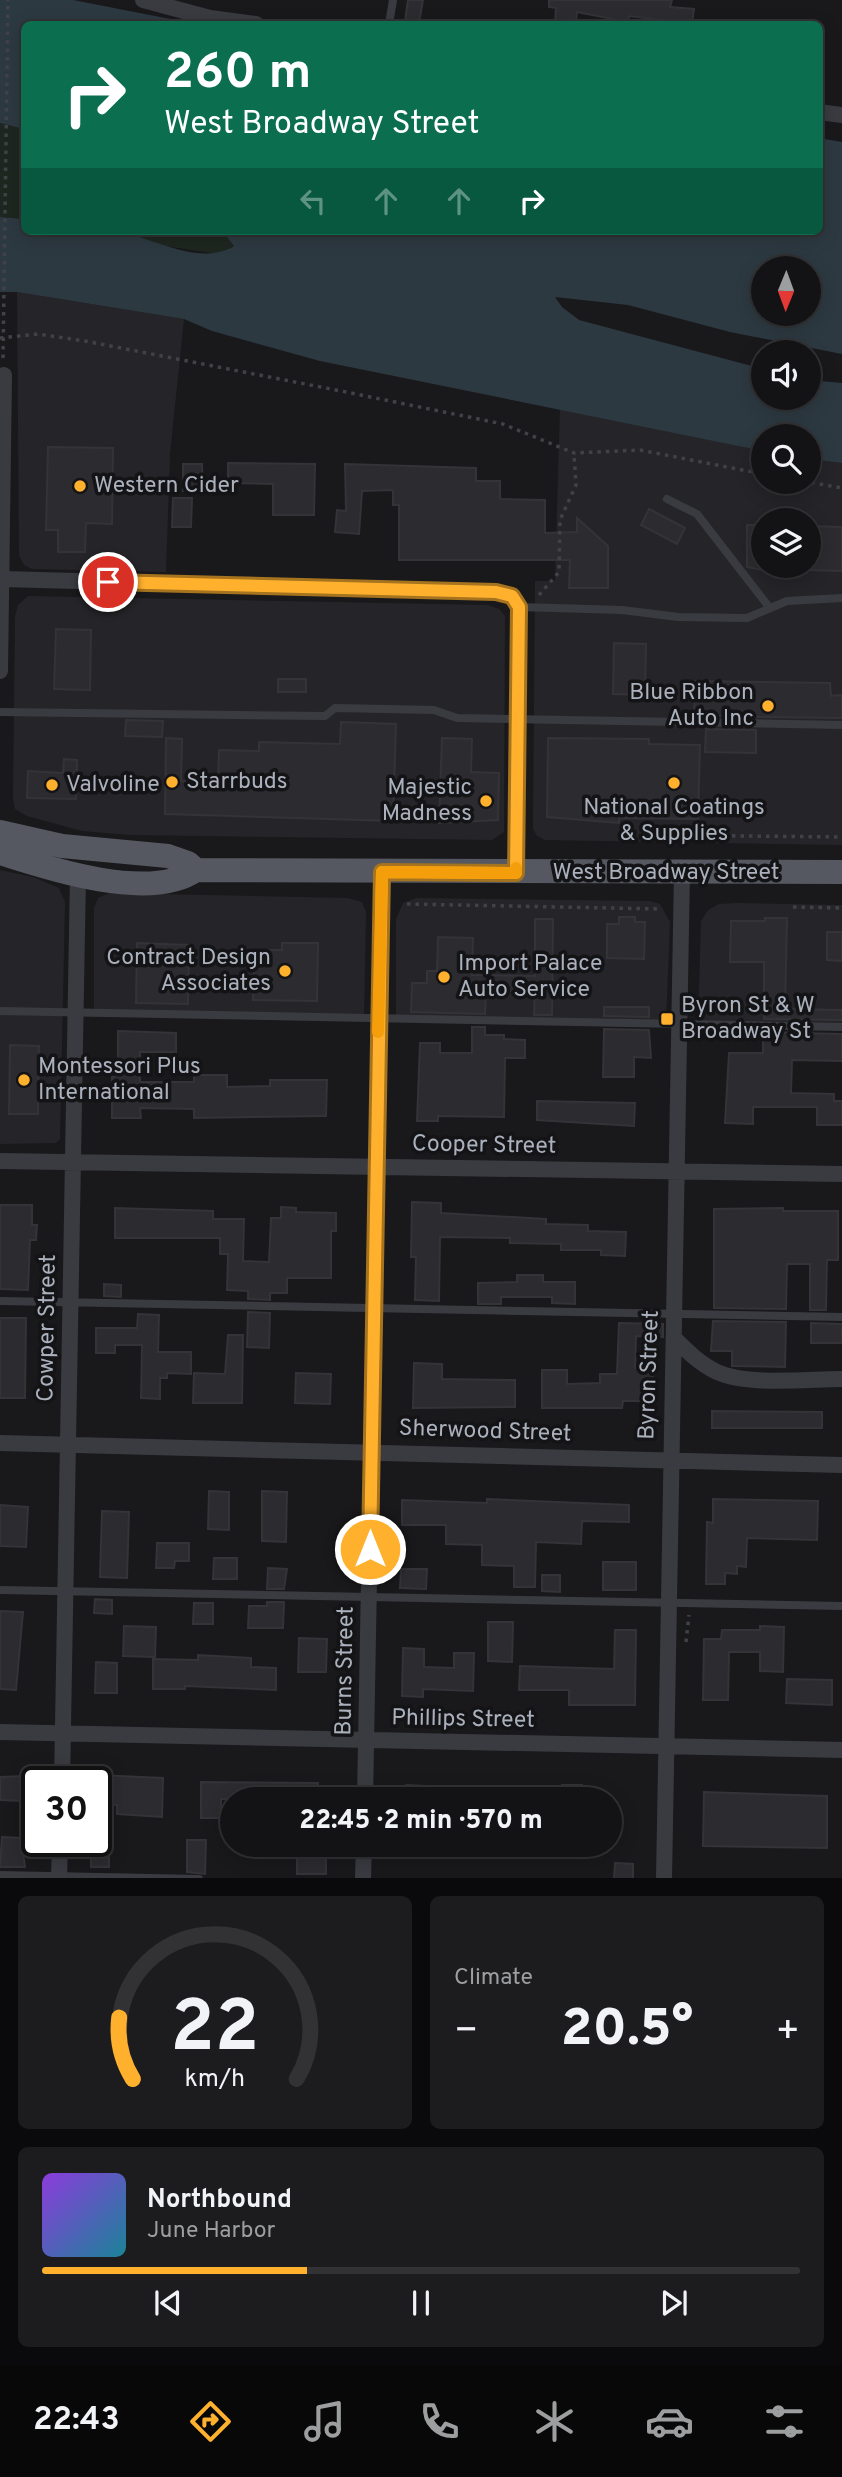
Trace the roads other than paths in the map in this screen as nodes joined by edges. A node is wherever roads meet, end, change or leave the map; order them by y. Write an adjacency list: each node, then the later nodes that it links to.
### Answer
1 (143, 0): 3 (street)
2 (393, 0): 4 (lane)
3 (233, 21)
4 (390, 21)
5 (823, 113): 6 (street)
6 (842, 115)
7 (4, 374): 9 (street)
8 (667, 499): 12 (lane)
9 (2, 579): 11 (street); 13 (street)
10 (842, 598): 12 (lane)
11 (516, 601): 12 (lane); 15 (street)
12 (769, 607)
13 (0, 671)
14 (0, 712): 15 (lane)
15 (517, 720): 16 (lane); 23 (street)
16 (842, 725)
17 (0, 832): 19 (main road, West Broadway Street)
18 (0, 853): 24 (main road, West Broadway Street)
19 (196, 870): 20 (main road, West Broadway Street); 24 (main road, West Broadway Street)
20 (382, 872): 23 (main road, West Broadway Street); 27 (street, Burns Street)
21 (682, 872): 22 (main road, West Broadway Street); 23 (main road, West Broadway Street); 28 (street, Byron Street)
22 (842, 872)
23 (516, 873)
24 (78, 875): 26 (street, Cowper Street)
25 (0, 1012): 26 (lane)
26 (76, 1013): 27 (lane); 31 (street, Cowper Street)
27 (378, 1018): 28 (lane); 32 (street, Burns Street)
28 (681, 1024): 29 (lane); 33 (street, Byron Street)
29 (842, 1027)
30 (0, 1161): 31 (street, Cooper Street)
31 (74, 1162): 32 (street, Cooper Street); 36 (street, Cowper Street)
32 (377, 1166): 33 (street, Cooper Street); 37 (street, Burns Street)
33 (679, 1172): 34 (street, Cooper Street); 38 (street, Byron Street)
34 (842, 1174)
35 (0, 1301): 36 (lane)
36 (72, 1303): 37 (lane); 43 (street, Cowper Street)
37 (372, 1308): 38 (lane); 44 (street, Burns Street)
38 (675, 1314): 39 (lane); 40 (street, Byron Street)
39 (842, 1317)
40 (674, 1338): 41 (street); 45 (street, Byron Street)
41 (842, 1379)
42 (0, 1443): 43 (street, Sherwood Street)
43 (69, 1444): 44 (street, Sherwood Street); 48 (street, Cowper Street)
44 (370, 1452): 45 (street, Sherwood Street); 49 (street, Burns Street)
45 (670, 1461): 46 (street, Sherwood Street); 50 (street, Byron Street)
46 (842, 1465)
47 (0, 1590): 48 (lane)
48 (66, 1590): 49 (lane); 53 (street, Cowper Street)
49 (370, 1597): 50 (lane); 54 (street, Burns Street)
50 (667, 1602): 51 (lane); 55 (street, Byron Street)
51 (842, 1606)
52 (0, 1732): 53 (street, Phillips Street)
53 (63, 1733): 54 (street, Phillips Street); 57 (street, Cowper Street)
54 (368, 1741): 55 (street, Phillips Street); 58 (street, Burns Street)
55 (665, 1746): 56 (street, Phillips Street); 65 (street, Byron Street)
56 (842, 1750)
57 (62, 1766)
58 (366, 1787)
59 (60, 1857): 62 (street)
60 (364, 1857): 64 (street)
61 (0, 1875): 62 (lane)
62 (59, 1877): 63 (lane)
63 (199, 1878)
64 (363, 1878)
65 (664, 1878)

